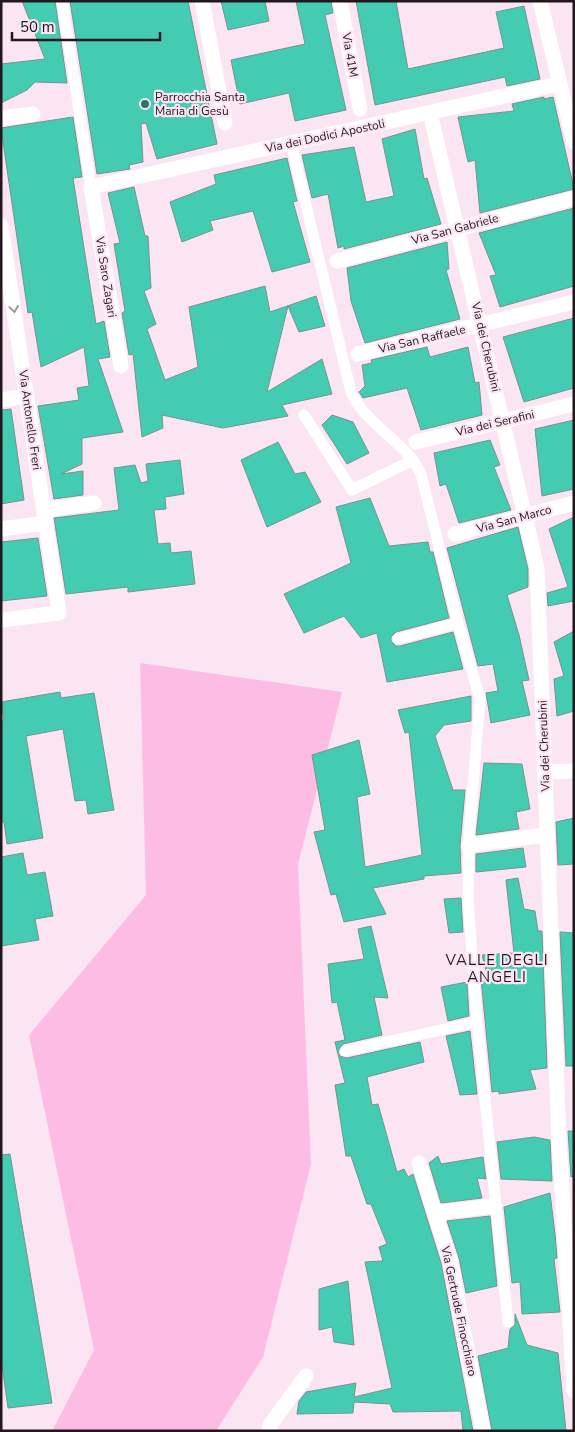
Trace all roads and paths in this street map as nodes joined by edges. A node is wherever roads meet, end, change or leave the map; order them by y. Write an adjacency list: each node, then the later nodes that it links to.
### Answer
1 (62, 1): 13 (street)
2 (202, 1): 10 (street)
3 (340, 1): 6 (street, Via 41M)
4 (540, 1): 5 (street)
5 (559, 84): 7 (street, Via dei Dodici Apostoli); 11 (street)
6 (360, 109)
7 (430, 112): 12 (street, Via dei Dodici Apostoli); 16 (street, Via dei Cherubini)
8 (33, 114): 9 (street)
9 (1, 118)
10 (225, 123)
11 (574, 142)
12 (291, 143): 13 (street, Via dei Dodici Apostoli); 29 (street)
13 (92, 187): 22 (street, Via Saro Zagari)
14 (574, 198): 16 (street, Via San Gabriele)
15 (1, 226): 17 (street, Via Antonello Freri)
16 (457, 228): 18 (street, Via San Gabriele); 20 (street, Via dei Cherubini)
17 (4, 258): 23 (street, Via Antonello Freri, one-way to 23)
18 (337, 261)
19 (574, 302): 20 (street, Via San Raffaele)
20 (480, 325): 21 (street, Via San Raffaele); 27 (street, Via dei Cherubini)
21 (358, 354)
22 (121, 366)
23 (26, 396): 24 (street); 33 (street, Via Antonello Freri)
24 (1, 400)
25 (574, 404): 27 (street, Via dei Serafini)
26 (304, 415): 29 (street)
27 (503, 421): 28 (street, Via dei Serafini); 32 (street, Via dei Cherubini)
28 (416, 442)
29 (413, 460): 37 (street)
30 (94, 503): 33 (street)
31 (574, 503): 32 (street, Via San Marco)
32 (526, 516): 35 (street, Via San Marco); 39 (street, Via dei Cherubini)
33 (44, 517): 34 (street); 36 (street, Via Antonello Freri)
34 (1, 530)
35 (455, 534)
36 (1, 620)
37 (458, 623): 38 (street); 42 (street)
38 (398, 639)
39 (545, 772): 40 (street); 41 (street, Via dei Cherubini)
40 (574, 772)
41 (546, 835): 42 (street); 45 (street, Via dei Cherubini)
42 (468, 845): 43 (street)
43 (477, 1022): 44 (street); 47 (street)
44 (345, 1051)
45 (566, 1140): 51 (street, Via dei Cherubini)
46 (420, 1163): 48 (street, Via Gertrude Finocchiaro)
47 (494, 1206): 48 (street); 49 (street)
48 (435, 1213): 54 (street, Via Gertrude Finocchiaro)
49 (508, 1322)
50 (306, 1376): 53 (street)
51 (574, 1385): 52 (street, Via dei Cherubini)
52 (574, 1391)
53 (269, 1431)
54 (483, 1431)

